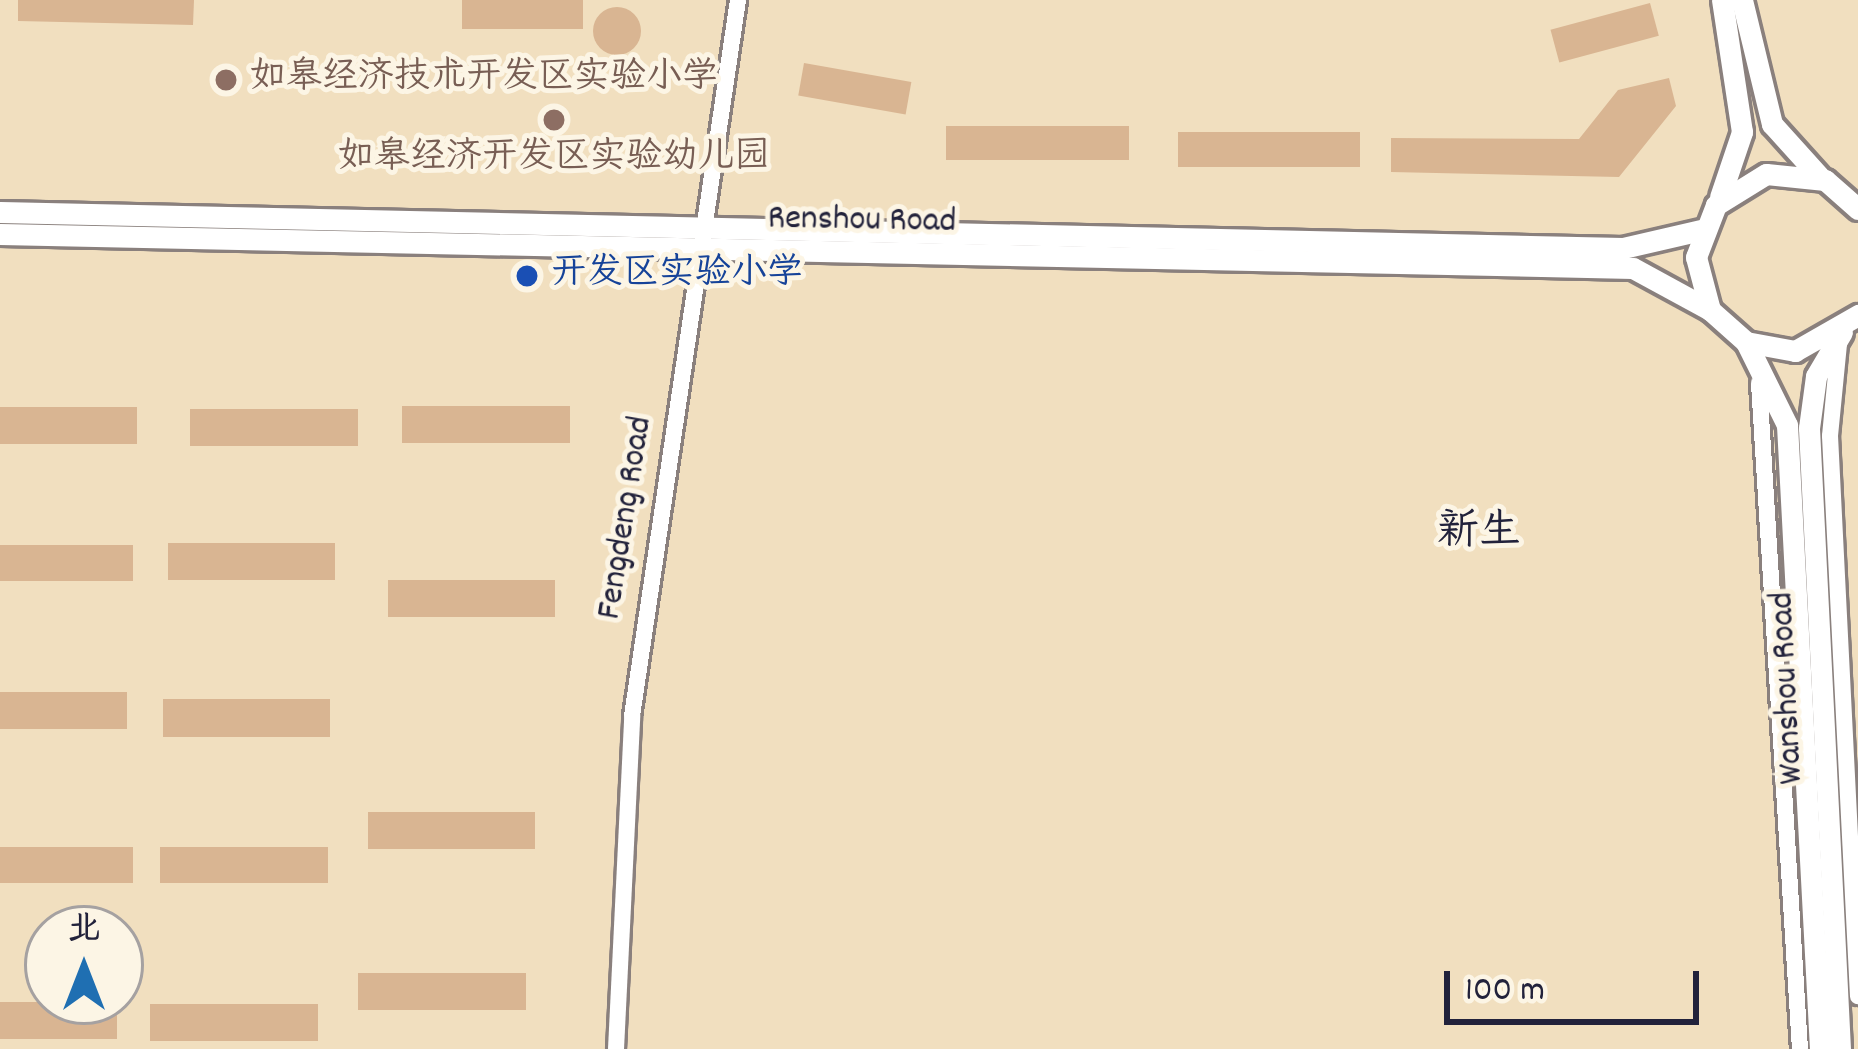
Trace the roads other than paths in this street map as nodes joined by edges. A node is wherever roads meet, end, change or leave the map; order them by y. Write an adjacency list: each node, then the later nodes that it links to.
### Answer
1 (738, 0): 8 (street, Fengdeng Road)
2 (1722, 0): 5 (main road)
3 (1742, 0): 4 (main road)
4 (1825, 180): 5 (main road); 6 (main road)
5 (1716, 205): 9 (main road)
6 (1858, 209)
7 (0, 212): 8 (main road, Renshou Road)
8 (706, 225): 9 (main road, Renshou Road); 11 (street, Fengdeng Road)
9 (1702, 230): 12 (main road)
10 (0, 234): 11 (main road, Renshou Road)
11 (703, 252): 12 (main road, Renshou Road); 16 (street, Fengdeng Road)
12 (1710, 310): 14 (main road, Renshou Road)
13 (1850, 323): 14 (main road); 15 (street); 19 (main road, Wanshou Road)
14 (1746, 342): 17 (street); 18 (main road, Wanshou Road)
15 (1858, 995)
16 (616, 1049)
17 (1800, 1049)
18 (1820, 1049)
19 (1840, 1049)

